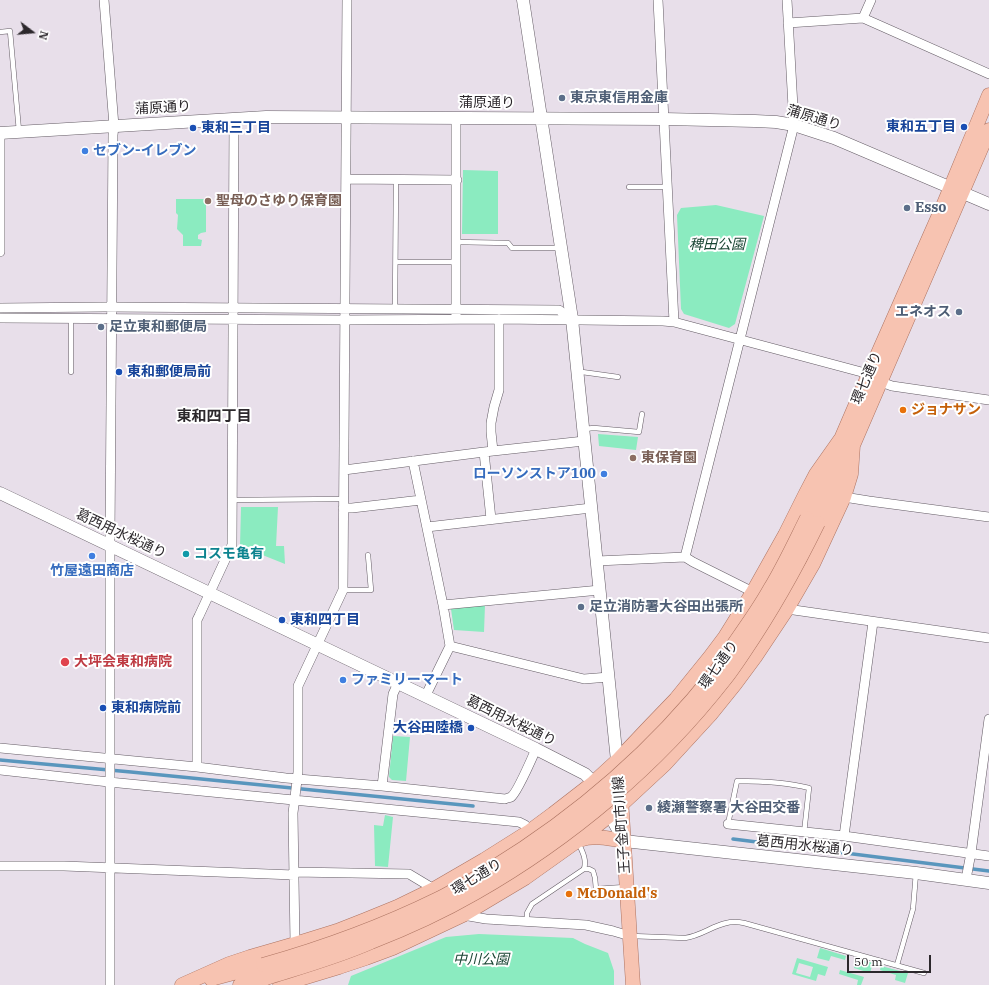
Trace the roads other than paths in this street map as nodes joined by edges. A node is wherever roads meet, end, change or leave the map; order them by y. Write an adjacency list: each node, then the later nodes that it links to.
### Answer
1 (104, 0): 18 (street)
2 (347, 0): 12 (street)
3 (523, 0): 15 (street)
4 (658, 0): 16 (street)
5 (787, 0): 8 (street)
6 (871, 0): 7 (street)
7 (863, 18): 8 (street); 10 (street)
8 (788, 23): 17 (street)
9 (0, 32): 20 (lane)
10 (989, 74)
11 (989, 94): 27 (main road, 環七通り)
12 (346, 117): 13 (street, 蒲原通り); 14 (street, 蒲原通り); 22 (street)
13 (234, 118): 18 (street, 蒲原通り); 36 (street)
14 (456, 118): 15 (street, 蒲原通り); 24 (street)
15 (542, 119): 16 (street, 蒲原通り); 30 (street)
16 (664, 119): 17 (street, 蒲原通り); 26 (street)
17 (794, 125): 27 (street, 蒲原通り); 49 (street)
18 (114, 126): 20 (street, 蒲原通り); 35 (street)
19 (989, 130): 27 (main road, 環七通り)
20 (19, 131): 21 (street, 蒲原通り)
21 (0, 132): 31 (street)
22 (346, 179): 23 (street); 37 (street)
23 (396, 180): 24 (street); 32 (lane)
24 (456, 180): 29 (street)
25 (629, 187): 26 (lane)
26 (667, 187): 48 (street)
27 (956, 190): 28 (street, 蒲原通り); 52 (main road, 環七通り); 54 (main road, 環七通り)
28 (989, 204)
29 (456, 242): 30 (lane); 33 (street)
30 (561, 248): 46 (street)
31 (0, 252)
32 (396, 262): 33 (lane); 38 (lane)
33 (456, 262): 39 (street)
34 (0, 308): 35 (street)
35 (112, 308): 36 (street); 42 (street)
36 (234, 309): 37 (street); 43 (street)
37 (345, 309): 38 (street); 47 (street)
38 (395, 309): 39 (street)
39 (456, 309): 44 (street); 46 (street)
40 (0, 318): 41 (street)
41 (70, 318): 42 (street); 50 (lane)
42 (112, 318): 43 (street); 71 (street)
43 (233, 319): 47 (street); 64 (street)
44 (456, 319): 45 (street); 47 (street)
45 (500, 319): 46 (street); 59 (street)
46 (572, 319): 48 (street); 51 (street)
47 (345, 320): 61 (street)
48 (674, 322): 49 (street)
49 (740, 340): 52 (street); 73 (street)
50 (71, 372)
51 (577, 372): 53 (lane); 57 (street)
52 (869, 374): 58 (main road, 環七通り)
53 (618, 377)
54 (881, 382): 55 (street); 58 (main road, 環七通り)
55 (989, 400)
56 (642, 414): 57 (lane)
57 (583, 435): 59 (street); 67 (street)
58 (846, 443): 63 (main road); 77 (main road); 124 (main road, 環七通り, bridge)
59 (489, 452): 60 (street); 69 (street)
60 (413, 461): 61 (street); 65 (street)
61 (344, 470): 66 (street)
62 (0, 493): 71 (street, 葛西用水桜通り)
63 (844, 496): 68 (street); 80 (main road)
64 (233, 500): 66 (lane); 78 (street)
65 (421, 500): 66 (street); 70 (street)
66 (343, 504): 75 (street)
67 (591, 508): 69 (street); 74 (street)
68 (989, 517)
69 (492, 519): 70 (street)
70 (427, 526): 79 (street)
71 (110, 546): 78 (street, 葛西用水桜通り); 91 (street)
72 (368, 556): 75 (lane)
73 (685, 557): 74 (street); 77 (street)
74 (597, 561): 76 (street)
75 (343, 590): 83 (street)
76 (600, 590): 79 (street); 85 (street)
77 (753, 592): 92 (main road)
78 (210, 593): 83 (street, 葛西用水桜通り); 93 (street)
79 (442, 605): 84 (street)
80 (787, 609): 81 (street); 100 (main road)
81 (873, 622): 82 (street); 105 (street)
82 (989, 638)
83 (318, 645): 86 (street, 葛西用水桜通り); 95 (street)
84 (450, 646): 85 (street); 87 (street)
85 (609, 678): 92 (street)
86 (398, 683): 87 (street, 葛西用水桜通り); 98 (street)
87 (425, 697): 90 (street, 葛西用水桜通り)
88 (989, 719): 108 (street)
89 (0, 748): 91 (street)
90 (536, 749): 97 (street, 葛西用水桜通り); 98 (street)
91 (109, 759): 93 (street); 96 (street)
92 (618, 761): 97 (main road); 100 (main road, 王子金町市川線)
93 (197, 767): 95 (street)
94 (0, 770): 96 (street)
95 (297, 779): 98 (street); 99 (street)
96 (109, 782): 99 (street); 111 (street)
97 (592, 783): 101 (street, 葛西用水桜通り); 103 (main road)
98 (382, 786)
99 (294, 800): 103 (street); 113 (street)
100 (621, 805): 101 (main road); 107 (main road, 王子金町市川線)
101 (610, 815): 106 (main road); 107 (street, 葛西用水桜通り)
102 (728, 824): 104 (street); 104 (lane)
103 (530, 831): 118 (main road)
104 (804, 833): 105 (street)
105 (844, 836): 108 (street)
106 (577, 841): 107 (main road); 112 (lane); 119 (main road)
107 (624, 841): 114 (street, 葛西用水桜通り); 117 (main road, 王子金町市川線)
108 (970, 855): 109 (street); 115 (street)
109 (989, 856)
110 (0, 866): 111 (street)
111 (110, 868): 113 (street); 126 (street)
112 (584, 869): 117 (lane); 120 (lane)
113 (294, 873): 118 (street); 122 (street)
114 (916, 873): 115 (street, 葛西用水桜通り); 123 (lane)
115 (966, 876): 116 (street, 葛西用水桜通り)
116 (989, 882)
117 (627, 887): 121 (main road, 王子金町市川線)
118 (434, 889): 122 (main road)
119 (463, 915): 120 (street); 130 (main road)
120 (527, 921): 121 (street)
121 (630, 936): 123 (lane); 131 (main road, 王子金町市川線)
122 (295, 944): 127 (main road)
123 (897, 965): 125 (lane)
124 (264, 971): 128 (main road, 環七通り); 129 (main road, 環七通り)
125 (924, 973)
126 (110, 985)
127 (182, 985)
128 (190, 985)
129 (240, 985)
130 (280, 985)
131 (632, 985)

